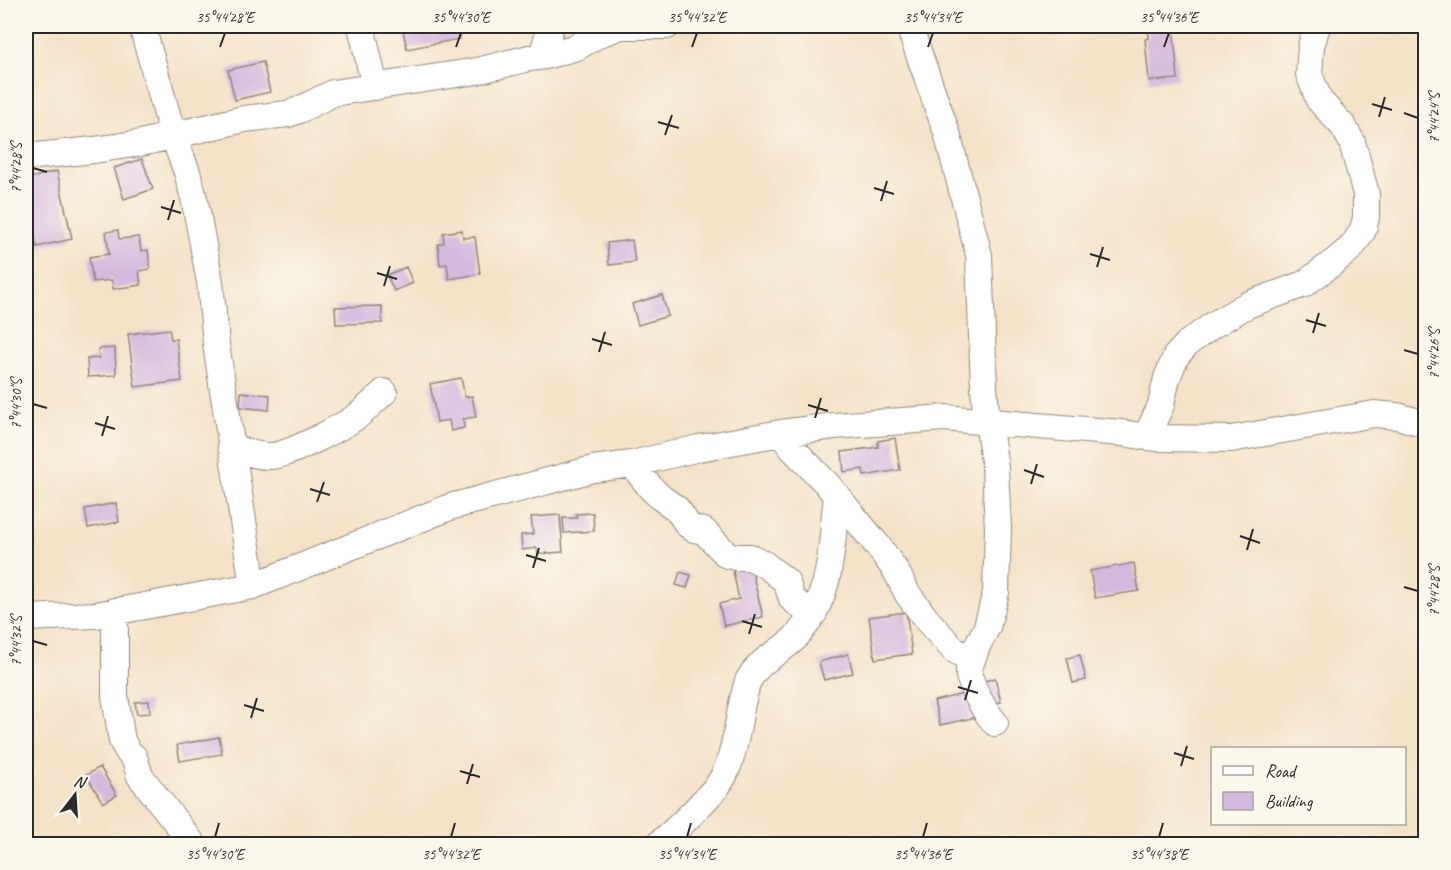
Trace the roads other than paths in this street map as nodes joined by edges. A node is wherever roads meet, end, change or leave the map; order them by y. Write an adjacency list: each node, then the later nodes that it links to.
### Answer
1 (142, 26): 9 (street)
2 (362, 26): 8 (street)
3 (551, 26): 7 (street)
4 (667, 26): 7 (street)
5 (909, 26): 14 (street)
6 (1317, 26): 17 (street)
7 (542, 56): 8 (street)
8 (375, 87): 10 (street)
9 (164, 104): 10 (street); 11 (street)
10 (173, 135): 11 (street); 18 (street)
11 (141, 143): 12 (street)
12 (26, 157)
13 (384, 392): 18 (street)
14 (989, 422): 16 (street); 17 (street); 25 (street)
15 (1425, 424): 17 (street)
16 (781, 433): 19 (street); 20 (street)
17 (1146, 437)
18 (231, 447): 21 (street)
19 (632, 464): 21 (street); 23 (street)
20 (837, 496): 23 (street); 25 (street)
21 (253, 586): 22 (street)
22 (115, 611): 24 (street); 27 (street)
23 (814, 613): 28 (street)
24 (26, 618)
25 (972, 660): 26 (street)
26 (995, 723)
27 (193, 844)
28 (659, 844)

